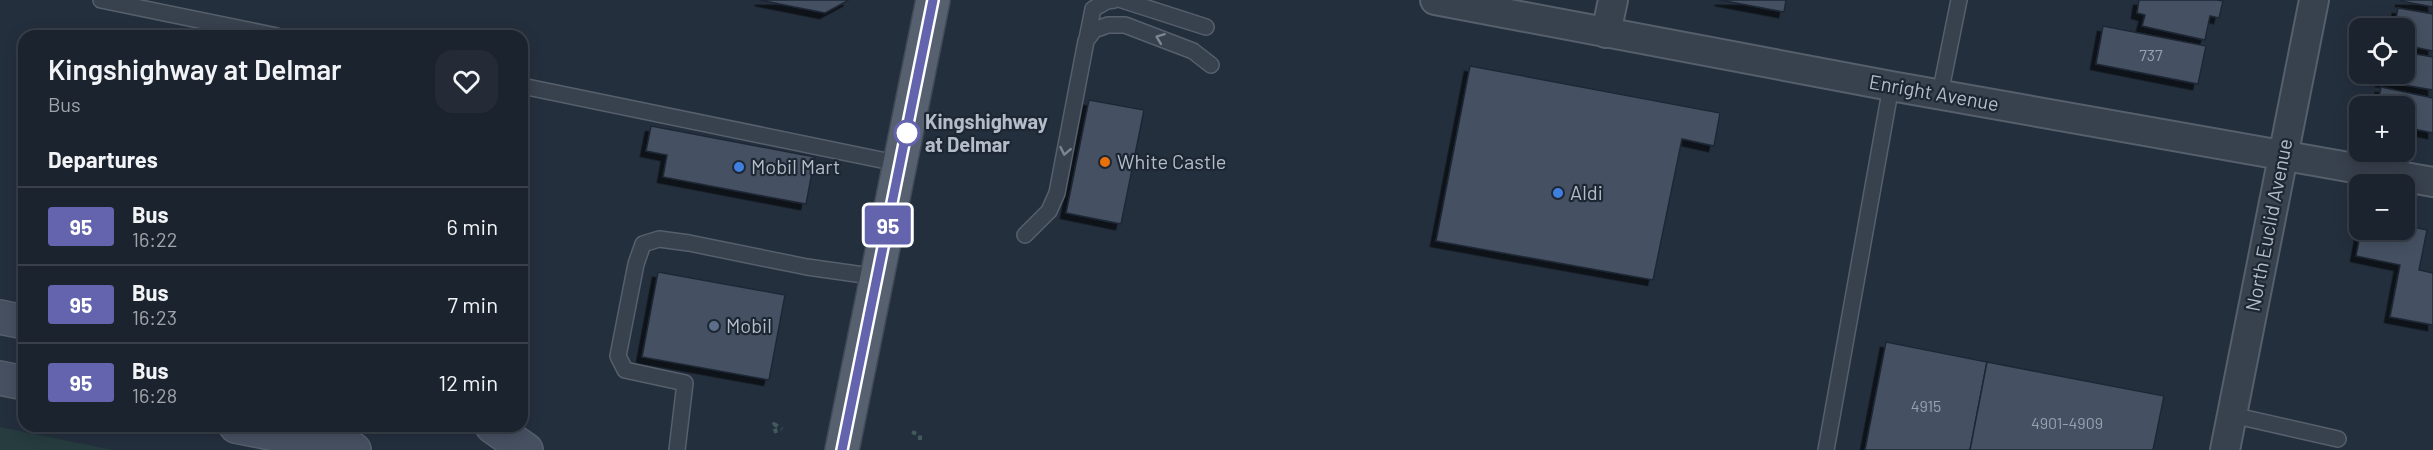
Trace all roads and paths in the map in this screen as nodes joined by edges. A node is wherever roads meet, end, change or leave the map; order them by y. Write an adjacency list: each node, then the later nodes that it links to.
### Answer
1 (101, 0): 10 (lane)
2 (933, 0): 18 (main road)
3 (1114, 0): 12 (lane)
4 (1122, 0): 9 (lane)
5 (1435, 0): 11 (street, Enright Avenue)
6 (1613, 0): 11 (street)
7 (1959, 0): 16 (lane)
8 (2314, 0): 17 (street, North Euclid Avenue)
9 (1206, 27)
10 (248, 30)
11 (1606, 33): 14 (street, Enright Avenue)
12 (1086, 41): 13 (lane, one-way to 12); 20 (lane, one-way to 20)
13 (1211, 65)
14 (1891, 86): 16 (street, Enright Avenue); 38 (lane)
15 (528, 87): 18 (lane)
16 (1940, 94): 17 (street, Enright Avenue)
17 (2282, 156): 19 (street, Enright Avenue); 26 (street, North Euclid Avenue)
18 (901, 164): 21 (main road)
19 (2433, 182)
20 (1025, 235)
21 (878, 277): 36 (lane); 37 (main road)
22 (0, 317): 23 (main road)
23 (18, 321)
24 (0, 378): 25 (main road)
25 (18, 382)
26 (2232, 414): 32 (lane); 39 (street, North Euclid Avenue)
27 (782, 429): 31 (path)
28 (266, 432): 34 (main road)
29 (500, 432): 35 (main road)
30 (912, 432): 33 (path)
31 (776, 433)
32 (2338, 439)
33 (920, 441)
34 (354, 450)
35 (526, 450)
36 (677, 450)
37 (842, 450)
38 (1826, 450)
39 (2225, 450)

